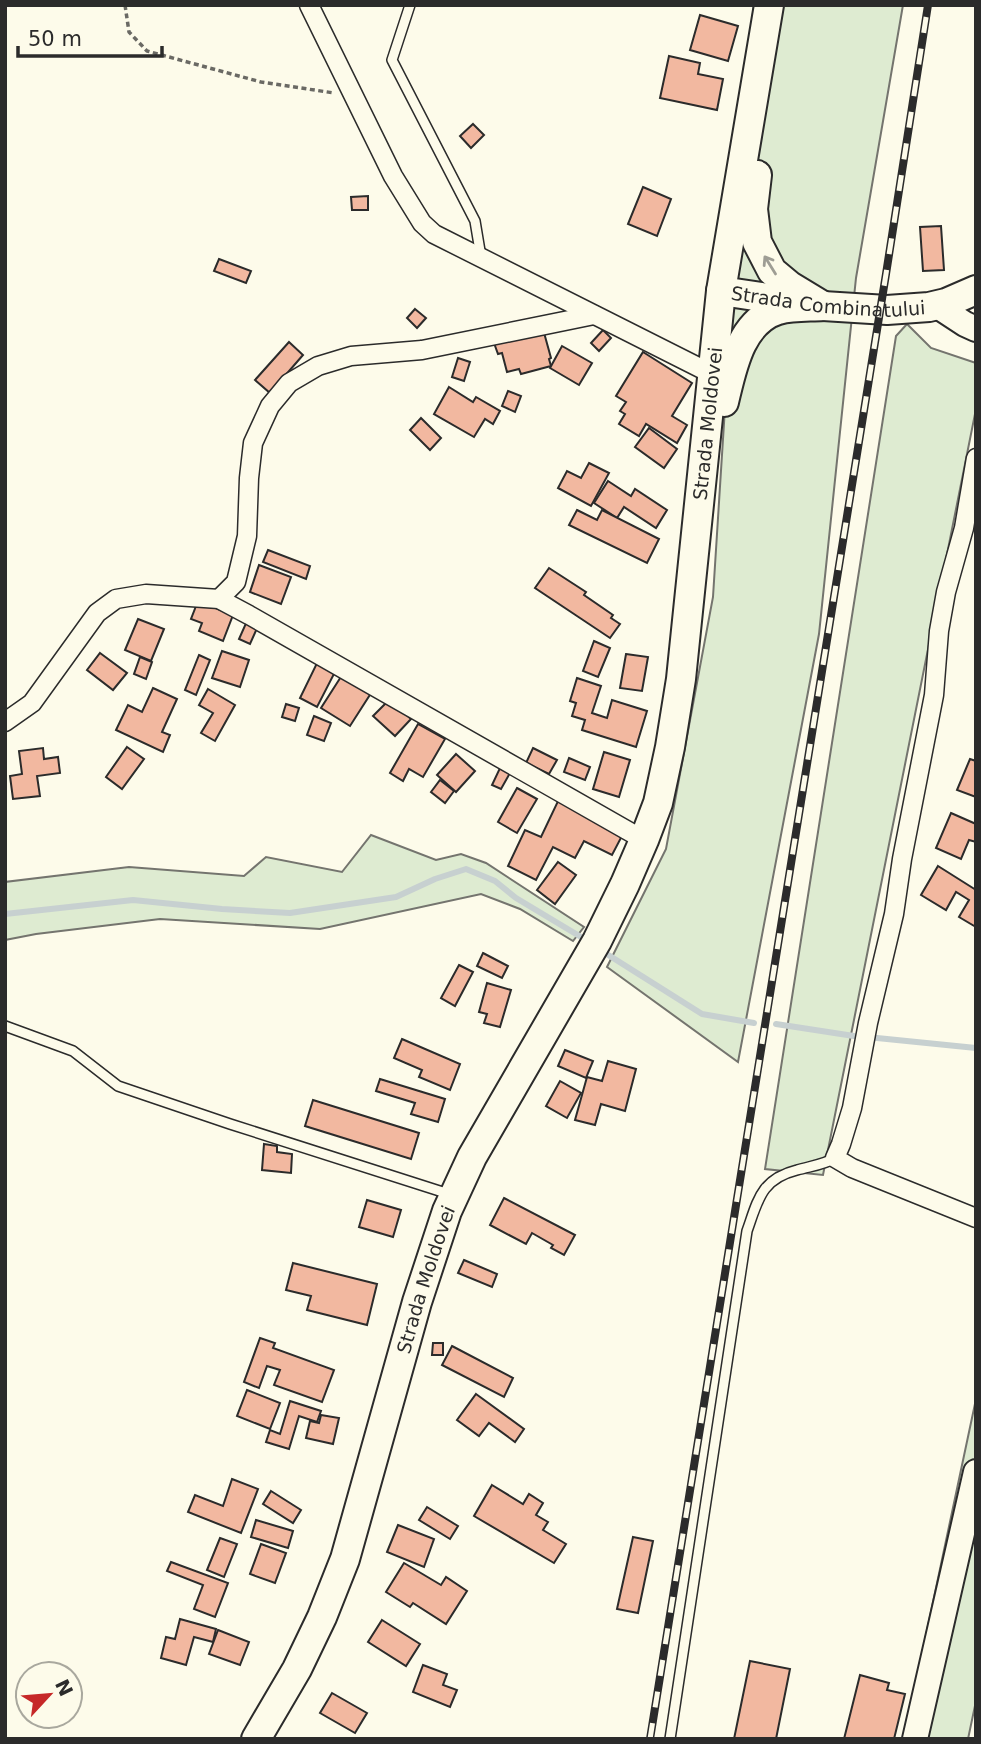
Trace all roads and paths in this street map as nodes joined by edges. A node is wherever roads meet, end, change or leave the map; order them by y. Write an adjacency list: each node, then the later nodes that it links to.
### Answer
1 (125, 5): 6 (path)
2 (309, 5): 6 (street)
3 (410, 5): 7 (lane)
4 (769, 5): 9 (main road, Strada Moldovei)
5 (776, 5): 11 (main road, one-way to 5)
6 (353, 95): 7 (street)
7 (481, 257): 12 (street)
8 (976, 290): 10 (main road, Strada Combinatului)
9 (721, 291): 11 (main road, Strada Combinatului); 14 (main road, Strada Moldovei)
10 (936, 305): 11 (main road, Strada Combinatului); 13 (street, Strada Combinatului)
11 (823, 306): 16 (main road)
12 (594, 315): 14 (street); 17 (street)
13 (976, 329)
14 (712, 374): 16 (main road, Strada Moldovei)
15 (976, 458): 21 (street)
16 (691, 569): 19 (main road, Strada Moldovei)
17 (219, 599): 18 (street); 19 (street)
18 (5, 722)
19 (645, 840): 22 (main road, Strada Moldovei)
20 (5, 1026): 22 (lane)
21 (835, 1158): 23 (street); 26 (lane)
22 (454, 1196): 25 (main road, Strada Moldovei)
23 (976, 1217)
24 (976, 1472): 27 (street)
25 (256, 1739)
26 (670, 1739)
27 (915, 1739)

